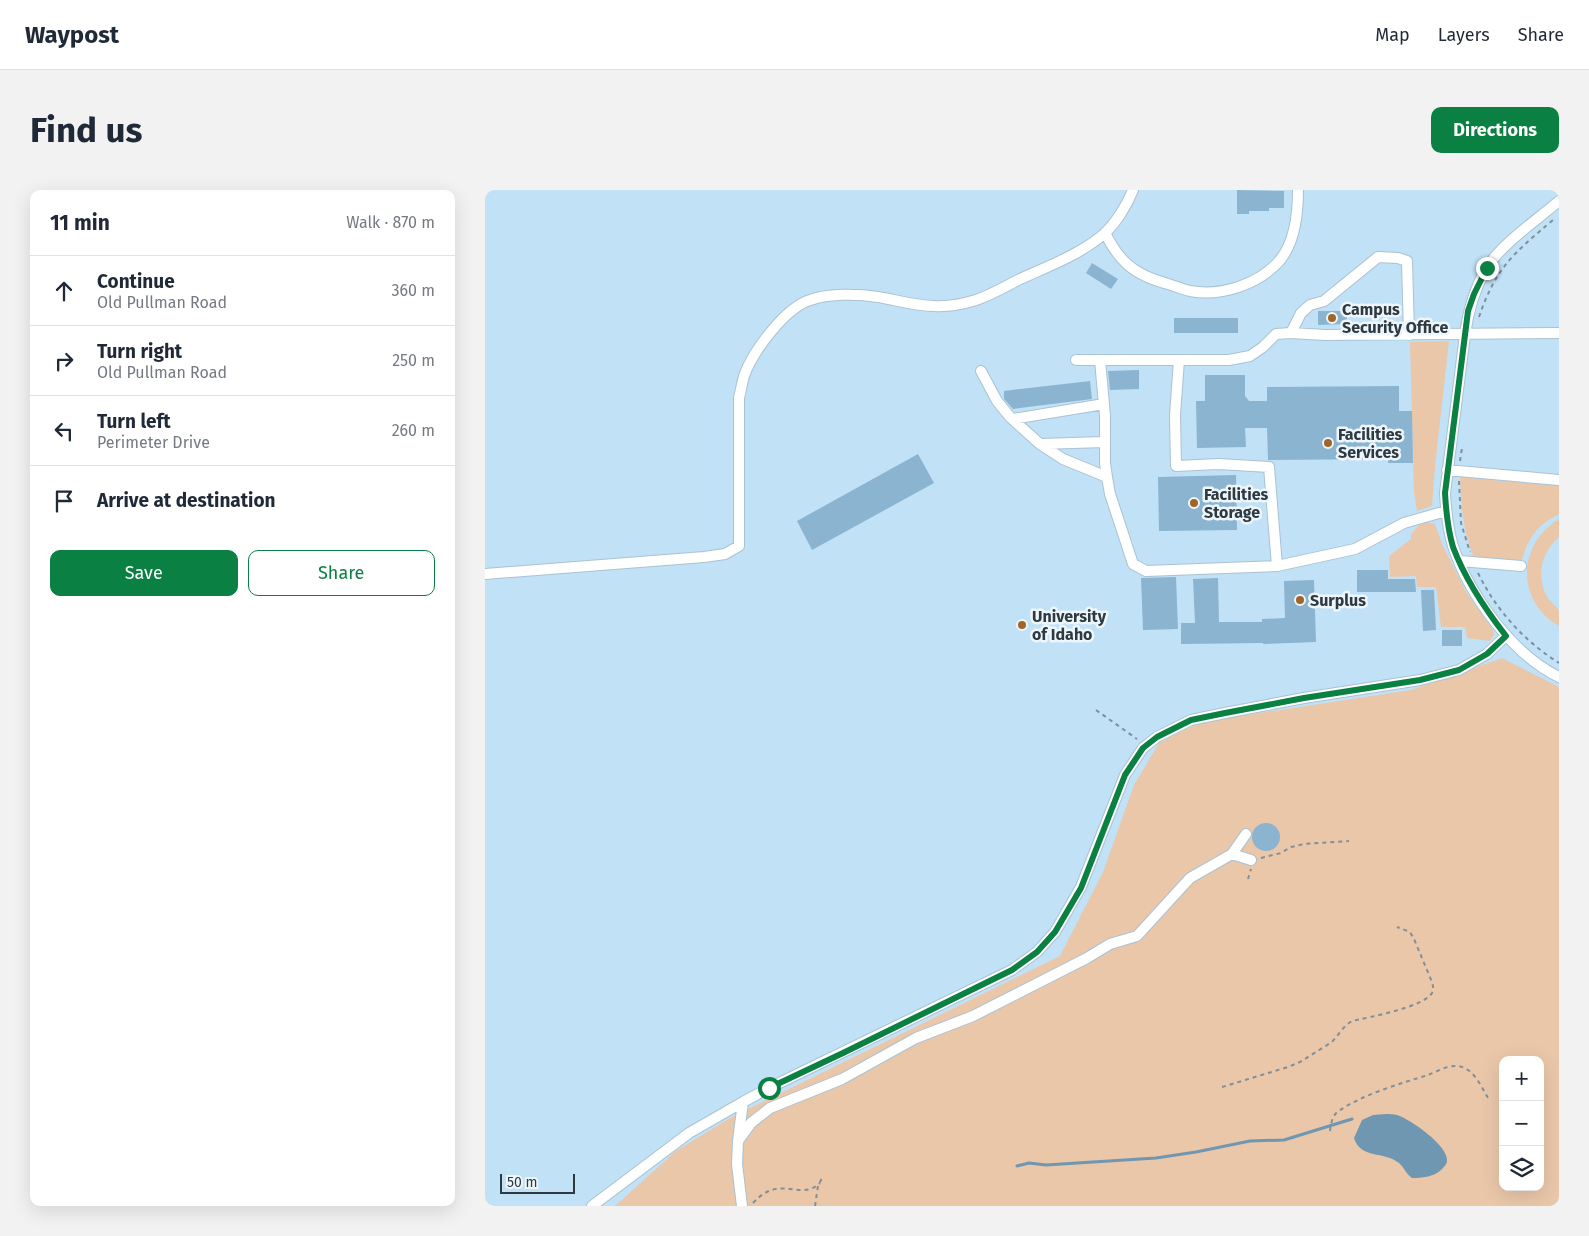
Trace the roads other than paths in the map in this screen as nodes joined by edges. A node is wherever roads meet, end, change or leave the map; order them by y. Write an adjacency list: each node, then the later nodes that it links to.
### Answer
1 (1133, 190): 4 (street)
2 (1299, 190): 4 (street)
3 (1559, 201): 7 (street)
4 (1105, 233): 24 (street)
5 (1291, 332): 8 (street); 8 (street); 11 (street)
6 (1559, 333): 7 (street)
7 (1470, 334): 8 (street); 17 (street)
8 (1409, 335)
9 (1076, 360): 10 (street)
10 (1100, 360): 11 (street); 13 (street)
11 (1179, 360): 22 (street)
12 (981, 372): 14 (street)
13 (1104, 404): 14 (street); 15 (street)
14 (1013, 419): 16 (street)
15 (1105, 442): 16 (street); 18 (street)
16 (1041, 444): 18 (street)
17 (1447, 470): 19 (street); 20 (street)
18 (1107, 477): 22 (street)
19 (1559, 480)
20 (1446, 511): 21 (street); 22 (street)
21 (1459, 561): 23 (street); 25 (street)
22 (1277, 566)
23 (1521, 566)
24 (485, 574)
25 (1506, 636): 26 (street); 30 (street)
26 (1559, 677)
27 (1246, 834): 28 (street)
28 (1232, 854): 29 (street); 31 (street)
29 (1251, 860)
30 (743, 1102): 31 (street); 32 (street)
31 (738, 1141): 33 (street)
32 (592, 1206)
33 (746, 1206)

